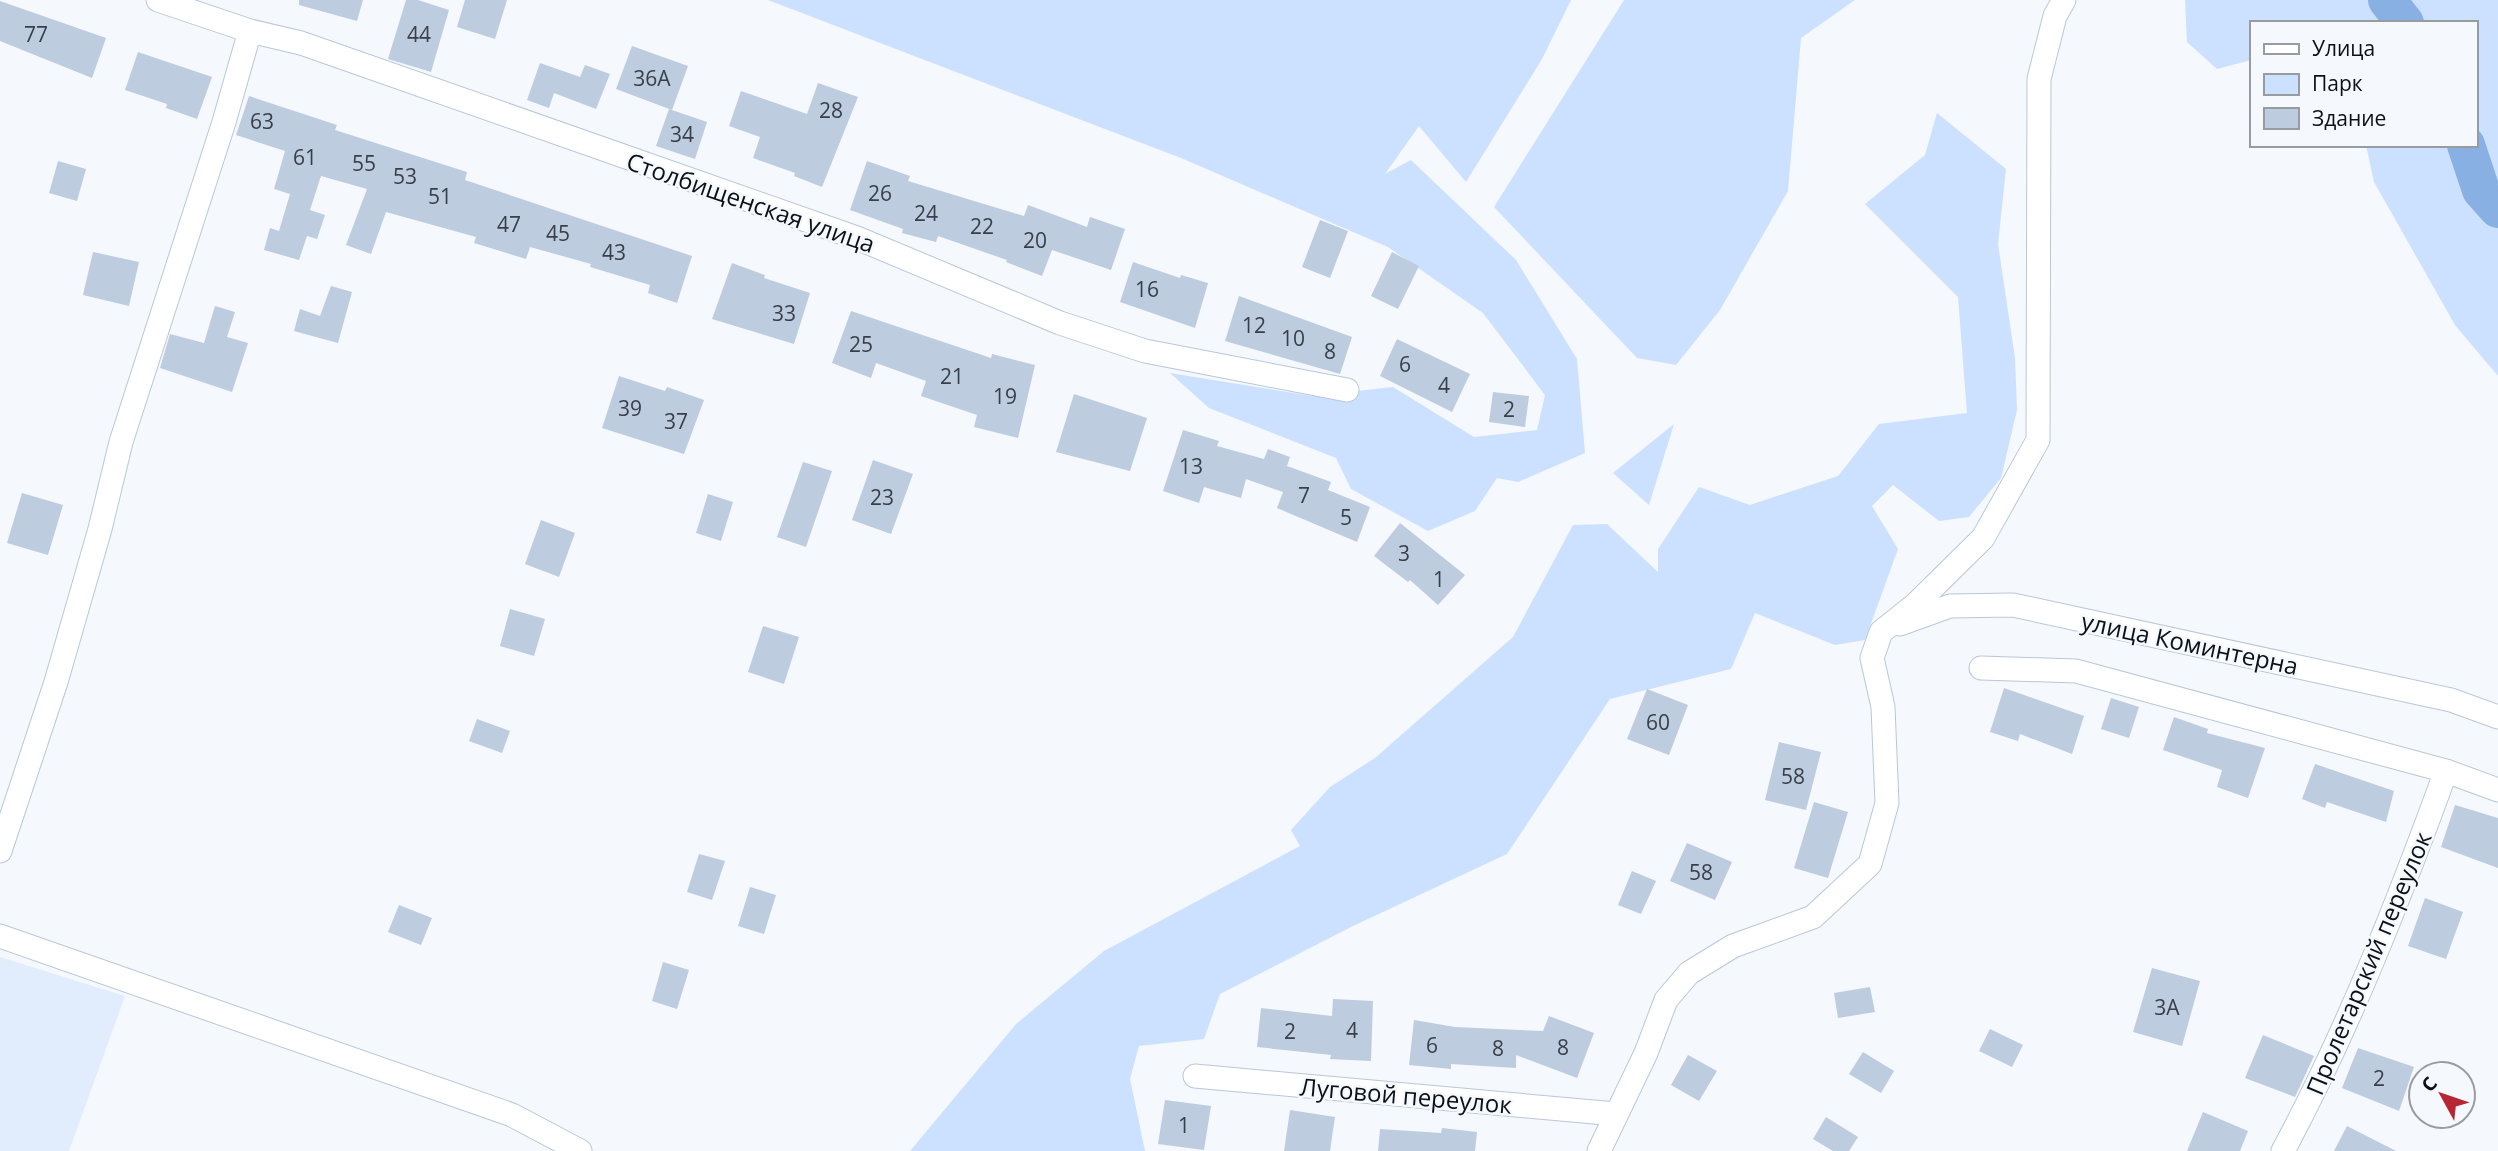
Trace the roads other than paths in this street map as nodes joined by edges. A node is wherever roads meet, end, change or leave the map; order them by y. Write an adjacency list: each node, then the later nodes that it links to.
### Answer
1 (158, 0): 3 (street, Столбищенская улица)
2 (2064, 0): 5 (street)
3 (250, 31): 4 (street, Столбищенская улица); 10 (street)
4 (1347, 390)
5 (1881, 632): 7 (street, улица Коминтерна); 13 (street)
6 (1981, 668): 8 (street)
7 (2498, 717)
8 (2446, 771): 9 (street); 16 (street, Пролетарский переулок)
9 (2498, 790)
10 (0, 851)
11 (0, 936): 14 (street)
12 (1195, 1076): 13 (street, Луговой переулок)
13 (1616, 1114): 15 (street)
14 (580, 1151)
15 (1599, 1151)
16 (2283, 1151)

